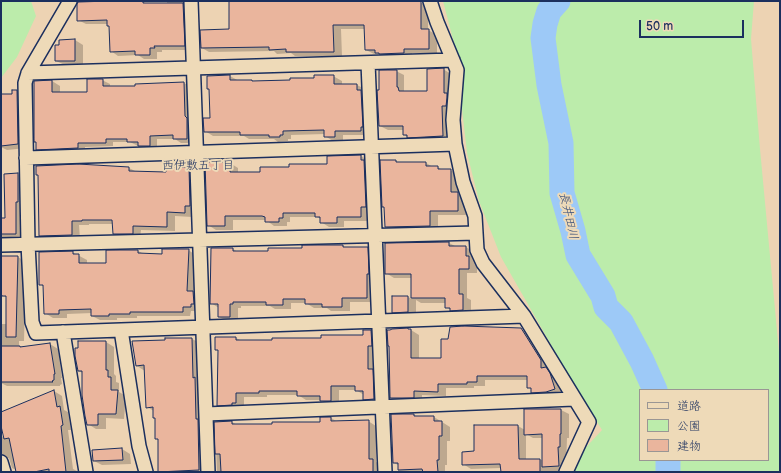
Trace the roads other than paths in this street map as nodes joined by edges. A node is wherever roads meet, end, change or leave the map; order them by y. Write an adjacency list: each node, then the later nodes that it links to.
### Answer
1 (70, 1): 7 (street)
2 (191, 1): 6 (street)
3 (430, 1): 4 (street)
4 (453, 60): 5 (street); 8 (street)
5 (368, 63): 6 (street); 9 (street)
6 (194, 68): 7 (street); 10 (street)
7 (28, 74): 11 (street)
8 (455, 144): 9 (street); 12 (street)
9 (372, 147): 10 (street); 13 (street)
10 (197, 153): 11 (street); 14 (street)
11 (26, 158): 15 (street)
12 (476, 233): 13 (street); 17 (street)
13 (375, 235): 14 (street); 18 (street)
14 (200, 240): 15 (street); 19 (street)
15 (28, 244): 16 (street); 21 (street)
16 (1, 245)
17 (524, 316): 18 (street); 22 (street)
18 (379, 321): 19 (street); 23 (street)
19 (203, 327): 20 (street); 24 (street)
20 (121, 330): 21 (street); 28 (street)
21 (64, 332): 27 (street)
22 (574, 399): 23 (street); 31 (street)
23 (382, 406): 24 (street); 30 (street)
24 (206, 414): 29 (street)
25 (1, 462): 26 (street)
26 (4, 472)
27 (86, 472)
28 (146, 472)
29 (208, 472)
30 (385, 472)
31 (566, 472)

